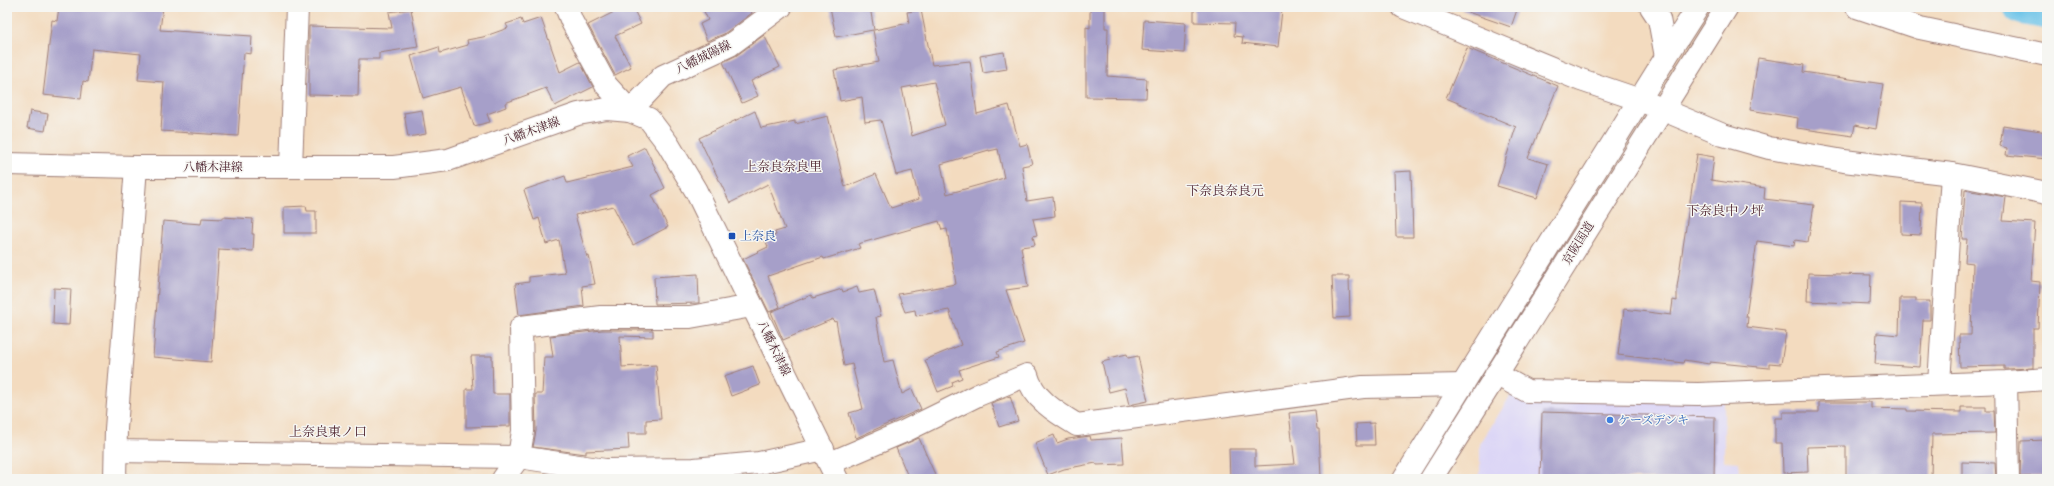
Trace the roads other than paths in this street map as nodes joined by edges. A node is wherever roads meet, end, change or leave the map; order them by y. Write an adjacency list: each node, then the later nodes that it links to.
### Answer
1 (297, 7): 16 (main road)
2 (566, 7): 13 (main road)
3 (781, 7): 13 (main road, 八幡城陽線)
4 (1404, 7): 11 (main road)
5 (1651, 7): 10 (main road)
6 (1698, 7): 10 (main road, 京阪国道)
7 (1727, 7): 12 (main road, 京阪国道)
8 (1857, 7): 9 (main road)
9 (2047, 55)
10 (1666, 57): 11 (main road, 京阪国道)
11 (1640, 100): 12 (main road); 24 (main road, 京阪国道)
12 (1662, 109): 17 (main road); 20 (main road, 京阪国道)
13 (630, 111): 16 (main road, 八幡木津線); 19 (main road, 八幡木津線)
14 (7, 164): 15 (main road, 八幡木津線)
15 (136, 167): 16 (main road, 八幡木津線); 25 (main road)
16 (291, 167)
17 (1952, 174): 18 (main road); 23 (main road)
18 (2047, 193)
19 (752, 306): 26 (main road); 27 (main road, 八幡木津線)
20 (1496, 374): 23 (main road); 31 (main road, 京阪国道)
21 (2047, 379): 22 (main road)
22 (2006, 382): 23 (main road); 32 (main road)
23 (1939, 384)
24 (1462, 385): 27 (main road); 30 (main road, 京阪国道)
25 (116, 451): 26 (main road); 28 (main road)
26 (519, 457): 27 (main road); 29 (main road)
27 (830, 464)
28 (115, 479)
29 (504, 479)
30 (1404, 479)
31 (1431, 479)
32 (2008, 479)

